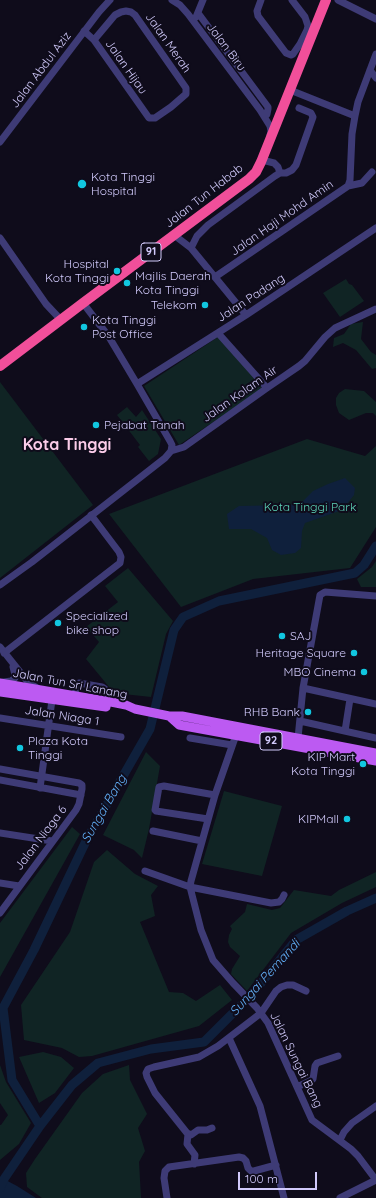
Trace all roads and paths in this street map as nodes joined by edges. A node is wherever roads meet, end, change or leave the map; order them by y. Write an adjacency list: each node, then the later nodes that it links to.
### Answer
1 (105, 0): 9 (street)
2 (110, 0): 9 (street)
3 (172, 0): 12 (street, Jalan Biru)
4 (203, 0): 10 (street)
5 (261, 0): 15 (street)
6 (292, 0): 15 (street)
7 (326, 0): 15 (highway, Jalan Tun Habab / 91)
8 (338, 0): 11 (street)
9 (99, 12): 13 (street, Jalan Abdul Aziz)
10 (198, 13): 12 (street); 22 (street)
11 (376, 19)
12 (195, 23): 21 (street, Jalan Biru)
13 (84, 31): 14 (street, Jalan Hijau); 27 (street, Jalan Abdul Aziz)
14 (94, 40): 25 (street, Jalan Hijau); 25 (street, Jalan Merah)
15 (303, 47): 19 (highway, Jalan Tun Habab / 91)
16 (376, 54): 17 (street, Jalan Haji Mohd Amin)
17 (370, 70): 18 (street); 24 (street, Jalan Haji Mohd Amin)
18 (376, 78)
19 (290, 90): 23 (highway, Jalan Tun Habab / 91); 24 (street)
20 (299, 108): 30 (street)
21 (260, 110): 22 (street, Jalan Biru); 26 (street, Jalan Biru)
22 (267, 114): 23 (street, Jalan Biru)
23 (280, 116): 26 (highway, Jalan Tun Habab / 91)
24 (355, 116): 31 (street, Jalan Haji Mohd Amin)
25 (148, 117)
26 (269, 141): 28 (highway, Jalan Tun Habab / 91)
27 (0, 142)
28 (262, 160): 30 (street); 33 (highway, Jalan Tun Habab / 91)
29 (372, 172): 31 (street)
30 (280, 173): 35 (street)
31 (348, 186): 36 (street, Jalan Haji Mohd Amin)
32 (376, 228): 39 (street, Jalan Padang)
33 (174, 235): 35 (street); 37 (highway, Jalan Tun Habab / 91)
34 (0, 238): 40 (street)
35 (191, 248): 36 (street)
36 (215, 277): 39 (street)
37 (83, 303): 40 (highway, Jalan Tun Habab / 91); 43 (street)
38 (376, 308): 44 (street, Jalan Kolam Air)
39 (246, 315): 41 (street, Jalan Padang)
40 (61, 320): 42 (highway, Jalan Tun Habab / 91)
41 (218, 332): 43 (street, Jalan Padang); 44 (street)
42 (0, 366)
43 (137, 384): 45 (street)
44 (267, 388): 45 (street, Jalan Kolam Air)
45 (171, 451): 46 (street, Jalan Kolam Air)
46 (90, 515): 47 (street, Jalan Kolam Air); 49 (street)
47 (0, 584)
48 (376, 596): 52 (street)
49 (2, 650): 50 (street)
50 (12, 663): 51 (street); 53 (street)
51 (0, 682): 53 (main road, Jalan Tun Sri Lanang / 92)
52 (303, 688): 58 (street); 65 (street)
53 (40, 690): 56 (main road, Jalan Tun Sri Lanang / 92)
54 (0, 692): 55 (main road, Jalan Tun Sri Lanang / 92)
55 (18, 695): 57 (main road); 59 (main road, Jalan Tun Sri Lanang / 92)
56 (75, 696): 60 (main road, Jalan Tun Sri Lanang / 92); 60 (street)
57 (0, 697)
58 (350, 699): 61 (street); 67 (street)
59 (52, 700): 62 (main road, Jalan Tun Sri Lanang / 92); 66 (street)
60 (111, 702): 62 (main road, Jalan Tun Sri Lanang / 92)
61 (376, 704)
62 (135, 709): 63 (main road, Jalan Tun Sri Lanang / 92)
63 (169, 716): 68 (main road, Jalan Tun Sri Lanang / 92); 71 (main road, Jalan Tun Sri Lanang / 92)
64 (0, 718): 66 (street, Jalan Niaga 1)
65 (300, 721): 67 (street); 71 (street)
66 (48, 726): 69 (street, Jalan Niaga 1); 77 (street)
67 (344, 731): 72 (street)
68 (236, 735): 73 (street, Jalan Sungai Bang); 75 (main road, Jalan Tun Sri Lanang / 92)
69 (121, 737)
70 (190, 738): 73 (street)
71 (298, 738): 74 (main road, Jalan Tun Sri Lanang / 92)
72 (376, 738)
73 (232, 745): 81 (street, Jalan Sungai Bang)
74 (376, 753)
75 (376, 761)
76 (0, 769): 77 (street)
77 (42, 777): 79 (street); 80 (street)
78 (0, 780): 79 (street)
79 (40, 788): 80 (street)
80 (81, 795): 85 (street, Jalan Niaga 6)
81 (215, 796): 82 (street, Jalan Sungai Bang); 82 (street)
82 (208, 819): 86 (street, Jalan Sungai Bang)
83 (153, 831): 86 (street)
84 (0, 833): 85 (street)
85 (52, 841): 89 (street, Jalan Niaga 6)
86 (202, 841): 90 (street, Jalan Sungai Bang)
87 (145, 871): 90 (street)
88 (0, 884): 89 (street)
89 (18, 886): 92 (street, Jalan Niaga 6)
90 (190, 886): 91 (street); 94 (street, Jalan Sungai Bang)
91 (284, 895)
92 (0, 913)
93 (306, 991): 94 (street)
94 (259, 1011): 95 (street); 97 (street, Jalan Sungai Bang)
95 (229, 1038): 100 (street); 103 (street)
96 (338, 1056): 97 (street)
97 (297, 1087): 101 (street, Jalan Sungai Bang)
98 (376, 1106): 101 (street)
99 (212, 1128): 100 (street)
100 (188, 1134): 102 (street)
101 (340, 1140): 104 (street, Jalan Sungai Bang)
102 (194, 1164): 103 (street); 105 (street)
103 (276, 1165): 106 (street)
104 (376, 1180): 107 (street)
105 (167, 1198)
106 (284, 1198)
107 (340, 1198)

